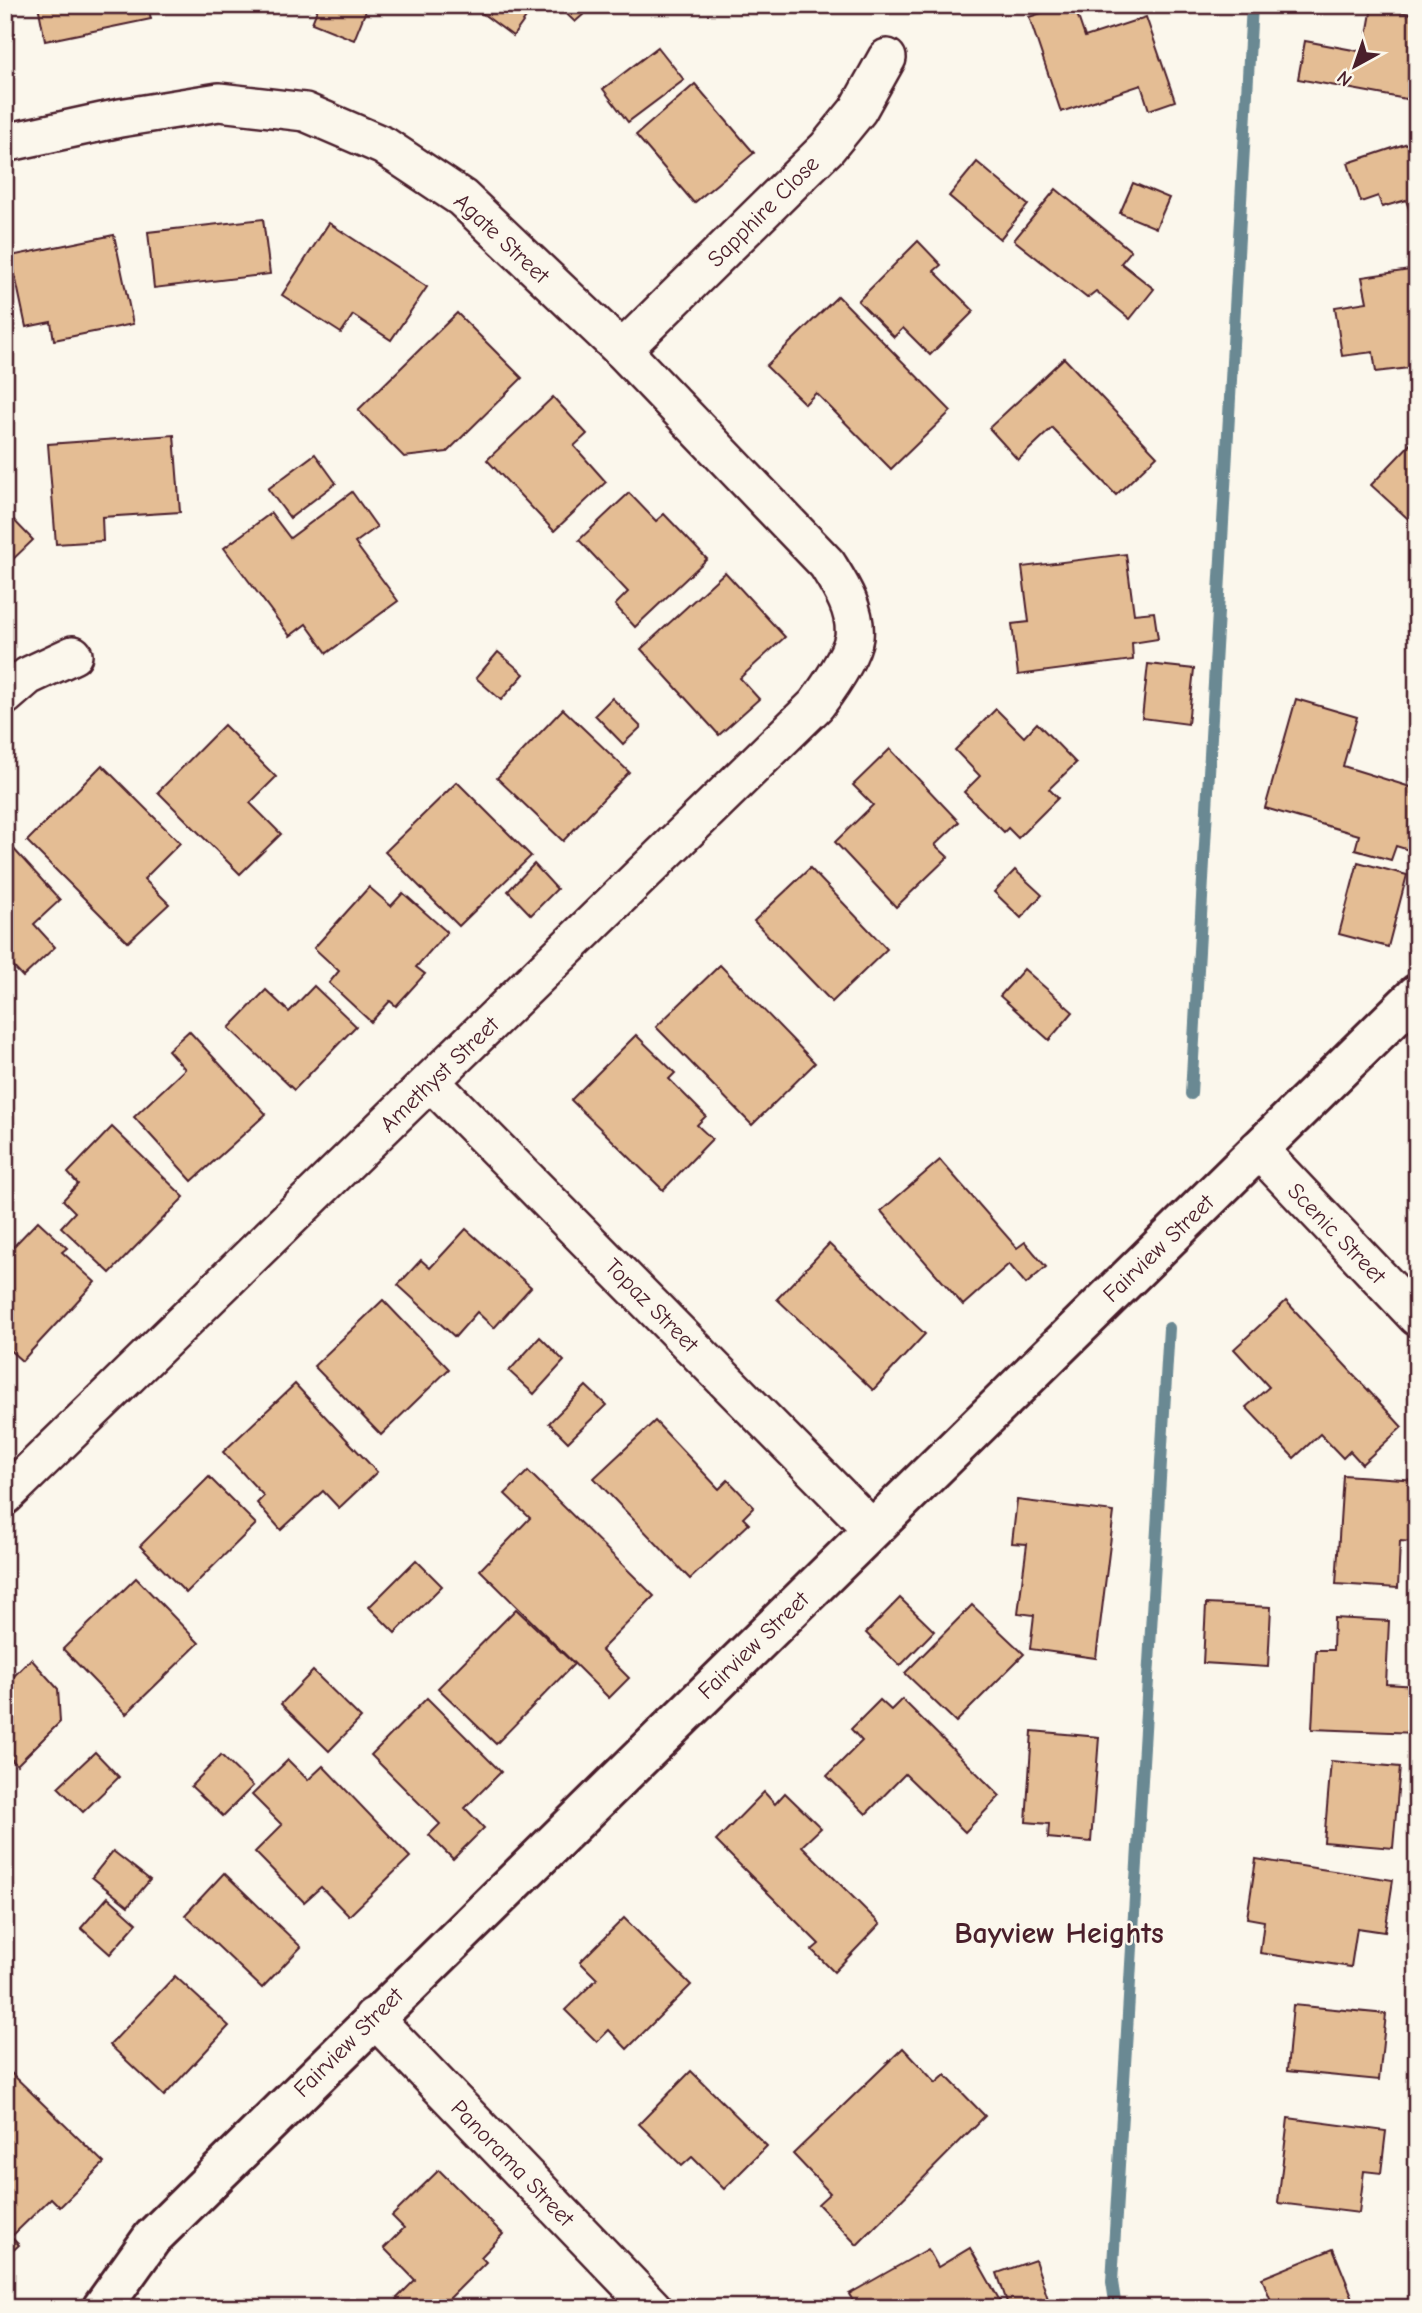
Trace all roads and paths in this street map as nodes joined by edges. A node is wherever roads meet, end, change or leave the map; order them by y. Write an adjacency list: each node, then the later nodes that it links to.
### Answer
1 (887, 58): 3 (street, Sapphire Close)
2 (5, 143): 3 (street, Agate Street)
3 (622, 350): 4 (street, Agate Street)
4 (854, 638): 8 (street, Amethyst Street)
5 (73, 655): 6 (street)
6 (5, 696)
7 (1417, 994): 9 (street, Fairview Street)
8 (431, 1082): 11 (street, Amethyst Street); 12 (street, Topaz Street)
9 (1258, 1149): 10 (street, Scenic Street); 12 (street, Fairview Street)
10 (1417, 1317)
11 (5, 1496)
12 (872, 1529): 13 (street, Fairview Street)
13 (373, 2017): 14 (street, Fairview Street); 15 (street, Panorama Street)
14 (102, 2308)
15 (653, 2308)

